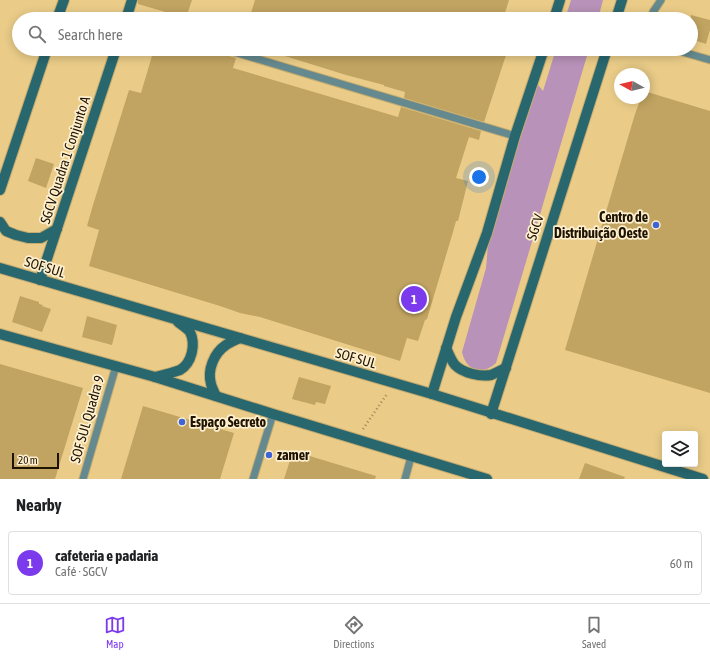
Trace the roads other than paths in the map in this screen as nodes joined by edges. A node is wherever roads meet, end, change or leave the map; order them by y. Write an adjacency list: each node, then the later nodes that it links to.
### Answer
1 (64, 0): 6 (street)
2 (132, 0): 7 (street)
3 (560, 0): 8 (street)
4 (622, 0): 9 (street)
5 (661, 0): 10 (lane)
6 (60, 12)
7 (129, 12)
8 (556, 12)
9 (618, 12)
10 (652, 12)
11 (45, 56): 19 (street)
12 (114, 56): 21 (street, SGCV Quadra 1 Conjunto A)
13 (247, 56): 18 (lane)
14 (542, 56): 18 (street)
15 (605, 56): 29 (street, SGCV)
16 (696, 56): 17 (lane)
17 (710, 60)
18 (515, 136): 27 (street)
19 (0, 190)
20 (0, 222): 21 (street)
21 (57, 229): 23 (street, SGCV Quadra 1 Conjunto A)
22 (0, 268): 23 (street, SOF SUL)
23 (40, 280): 24 (street, SOF SUL)
24 (175, 319): 26 (street, SOF SUL); 30 (street)
25 (0, 334): 28 (street)
26 (240, 338): 31 (street, SOF SUL); 32 (street)
27 (446, 348): 29 (street); 31 (street)
28 (116, 366): 30 (street); 38 (lane, SOF SUL Quadra 9)
29 (506, 368): 34 (street, SGCV)
30 (155, 377): 32 (street)
31 (432, 394): 34 (street, SOF SUL)
32 (216, 396): 33 (street)
33 (272, 414): 35 (street); 39 (lane)
34 (491, 414): 36 (street, SOF SUL)
35 (411, 457): 37 (street); 40 (lane)
36 (671, 469): 42 (street); 43 (street, SOF SUL)
37 (471, 477): 41 (street)
38 (83, 479)
39 (253, 479)
40 (405, 479)
41 (487, 479)
42 (679, 479)
43 (703, 479)

